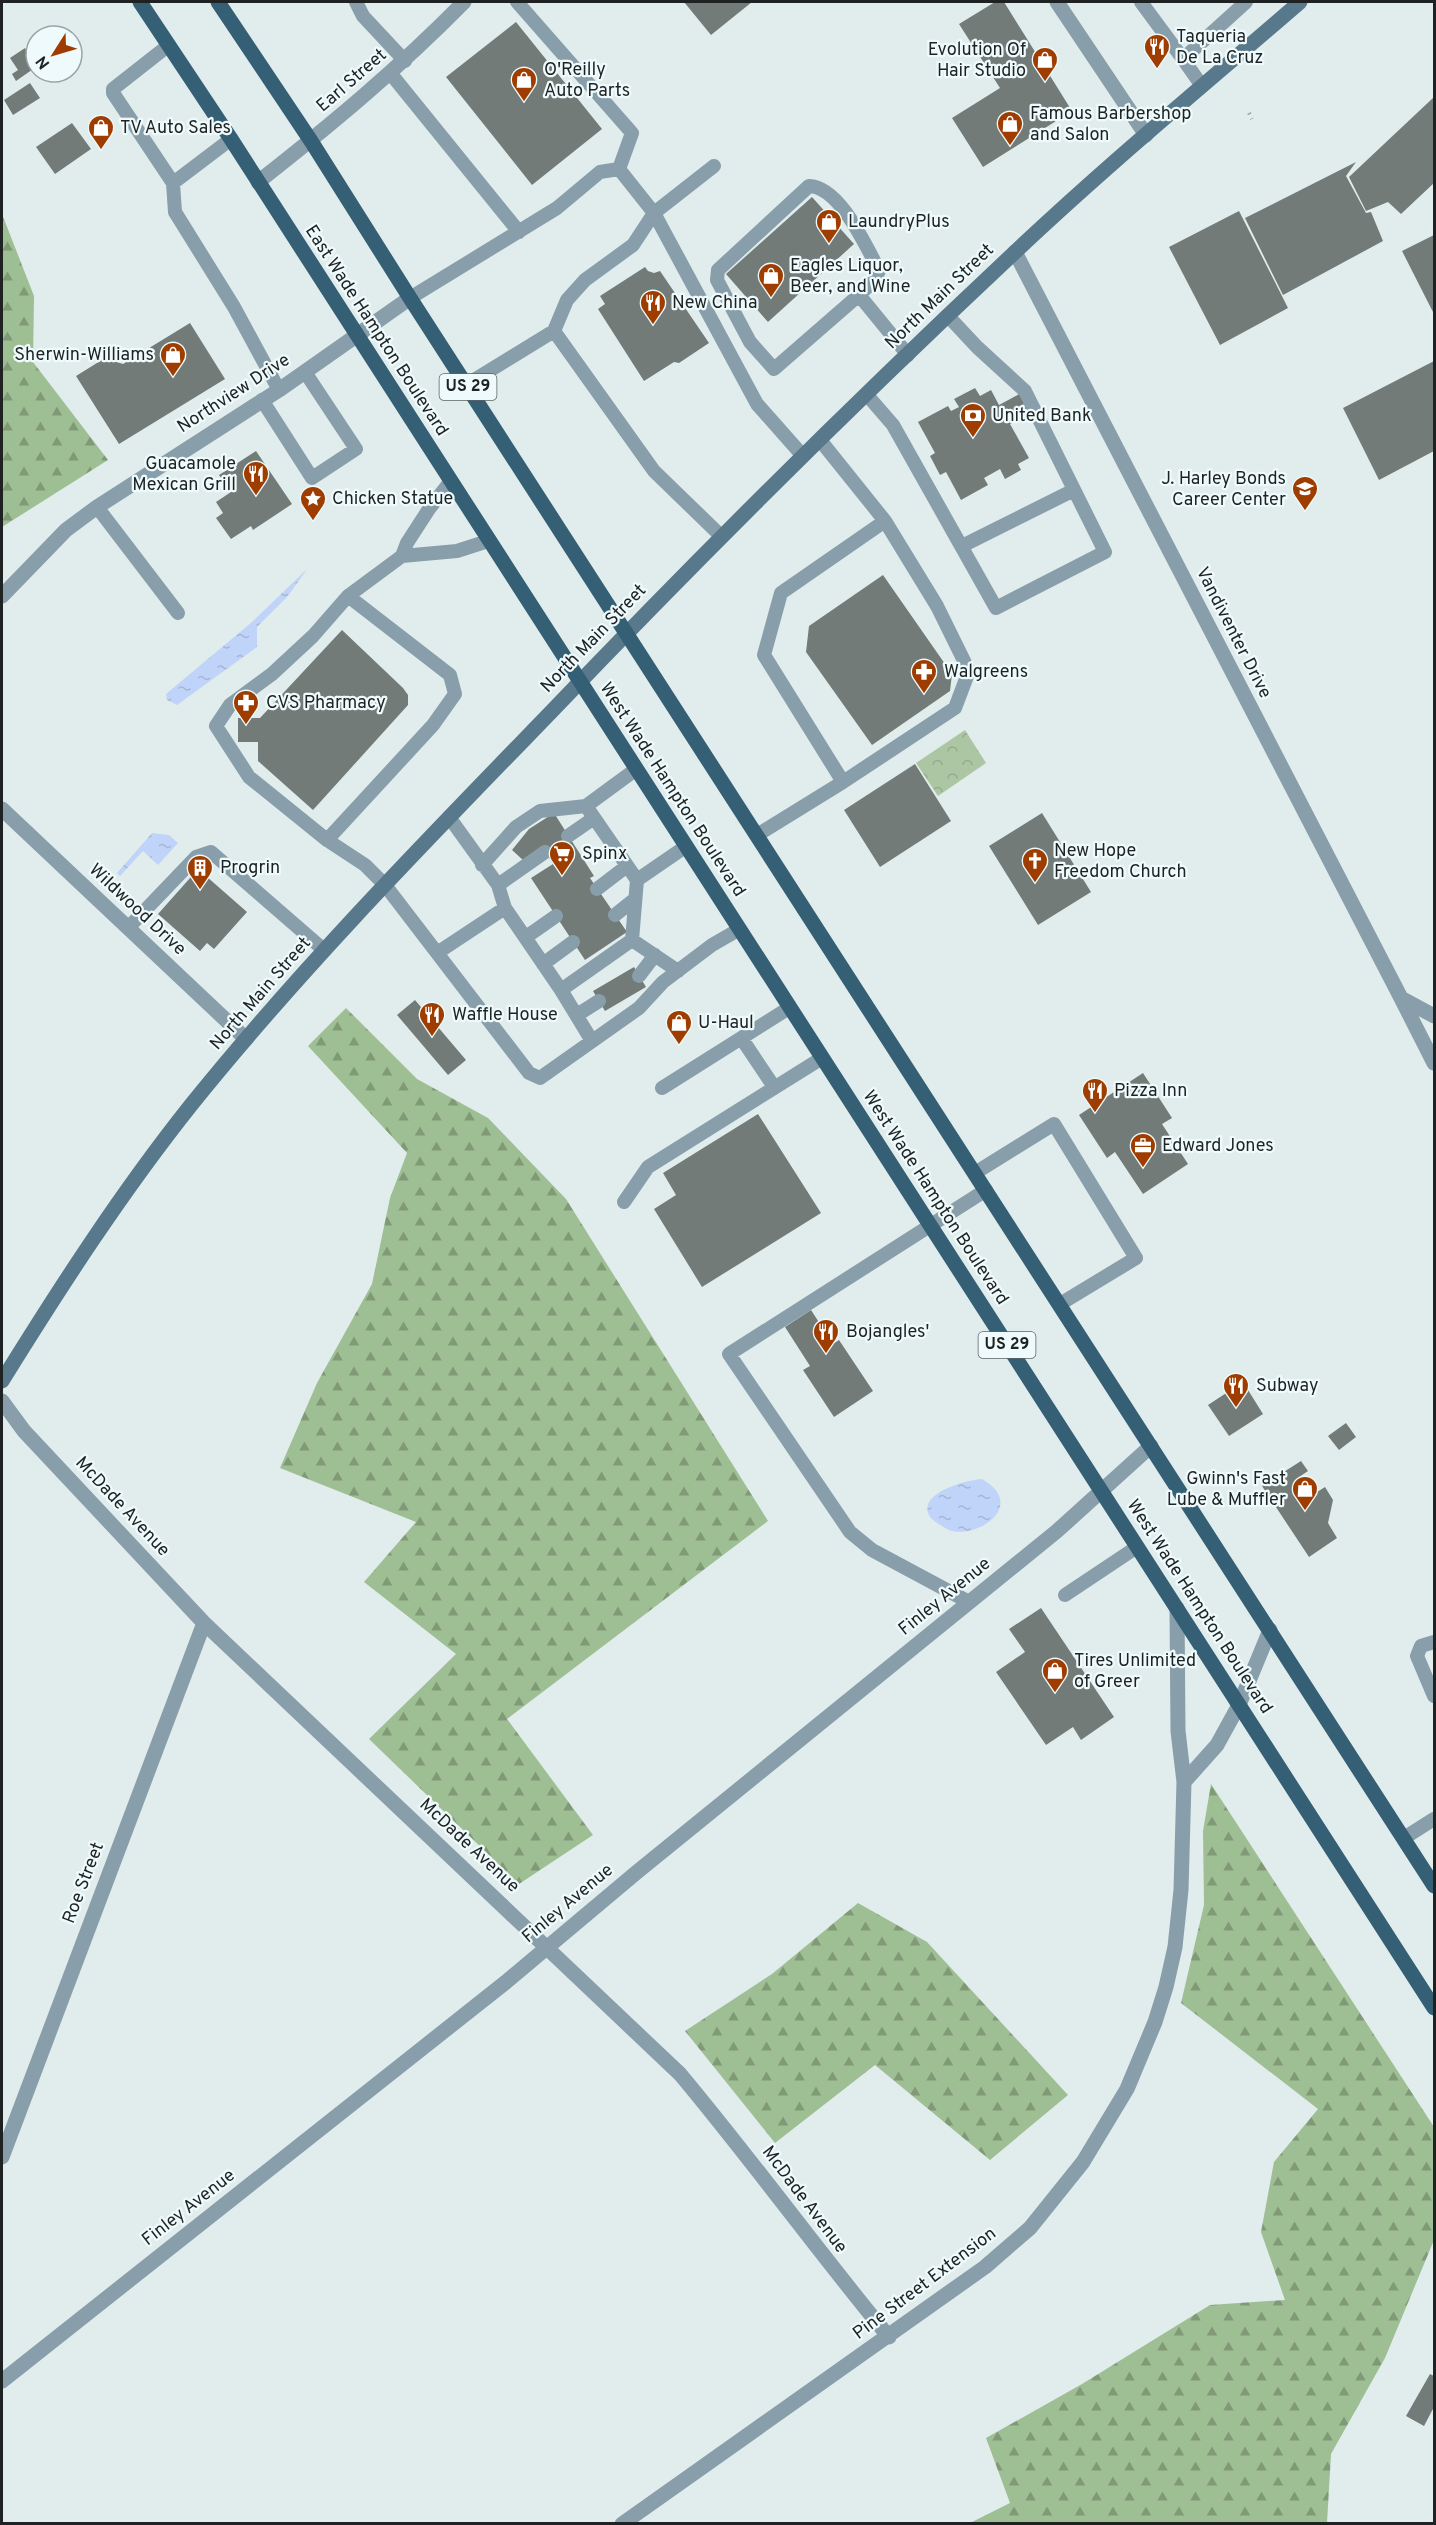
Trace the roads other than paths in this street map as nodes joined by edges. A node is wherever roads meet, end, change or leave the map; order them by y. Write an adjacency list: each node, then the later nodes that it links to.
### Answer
1 (140, 2): 10 (main road, East Wade Hampton Boulevard / US 29)
2 (218, 2): 17 (main road, US 29)
3 (356, 2): 12 (lane)
4 (464, 2): 12 (street, Earl Street)
5 (517, 2): 19 (lane)
6 (1057, 2): 15 (street)
7 (1141, 2): 11 (lane)
8 (1246, 2): 11 (lane)
9 (1300, 2): 14 (main road, North Main Street)
10 (169, 45): 16 (main road, East Wade Hampton Boulevard / US 29); 21 (lane)
11 (1183, 59): 14 (lane)
12 (405, 61): 13 (street, Earl Street)
13 (391, 74): 17 (street, Earl Street); 23 (lane)
14 (1202, 86): 15 (main road, North Main Street)
15 (1146, 135): 24 (main road, North Main Street)
16 (231, 139): 20 (main road, East Wade Hampton Boulevard / US 29); 21 (lane)
17 (311, 141): 20 (street, Earl Street); 26 (main road, US 29)
18 (714, 166): 22 (lane)
19 (619, 169): 22 (lane); 23 (lane)
20 (258, 182): 29 (main road, East Wade Hampton Boulevard / US 29)
21 (173, 183): 33 (lane)
22 (654, 213): 28 (lane); 37 (lane)
23 (519, 231): 26 (lane)
24 (1015, 252): 27 (main road, North Main Street); 84 (street, Vandiventer Drive)
25 (859, 295): 25 (lane); 30 (lane)
26 (410, 298): 29 (street, Northview Drive); 32 (main road, US 29)
27 (948, 316): 30 (main road, North Main Street); 39 (lane)
28 (554, 332): 32 (lane); 42 (lane)
29 (357, 335): 31 (street, Northview Drive); 38 (main road, East Wade Hampton Boulevard / US 29)
30 (908, 355): 34 (main road, North Main Street)
31 (305, 372): 33 (street, Northview Drive); 35 (lane)
32 (466, 385): 49 (main road, US 29)
33 (279, 390): 35 (street, Northview Drive)
34 (867, 395): 36 (main road, North Main Street); 44 (lane)
35 (262, 400): 40 (street, Northview Drive)
36 (820, 440): 37 (main road, North Main Street); 41 (lane)
37 (803, 456): 42 (main road, North Main Street)
38 (450, 482): 43 (main road, East Wade Hampton Boulevard / US 29); 45 (lane)
39 (1074, 490): 44 (lane); 44 (lane)
40 (97, 507): 46 (street, Northview Drive); 48 (lane)
41 (885, 521): 52 (lane); 52 (lane)
42 (721, 536): 49 (main road, North Main Street)
43 (488, 541): 45 (lane); 50 (main road, East Wade Hampton Boulevard / US 29)
44 (962, 546)
45 (402, 556): 47 (lane)
46 (2, 596)
47 (348, 596): 59 (lane); 59 (lane)
48 (178, 613)
49 (626, 633): 50 (main road, North Main Street); 57 (main road, US 29)
50 (579, 682): 51 (main road, West Wade Hampton Boulevard / US 29); 55 (main road, North Main Street)
51 (635, 770): 53 (lane); 60 (main road, West Wade Hampton Boulevard / US 29)
52 (843, 782): 57 (lane)
53 (586, 806): 56 (lane); 62 (lane)
54 (2, 809): 72 (street, Wildwood Drive)
55 (449, 817): 62 (lane); 65 (main road, North Main Street)
56 (594, 818): 58 (lane); 63 (lane)
57 (757, 835): 96 (main road, US 29)
58 (568, 836)
59 (327, 840): 65 (lane)
60 (685, 847): 64 (lane); 73 (main road, West Wade Hampton Boulevard / US 29)
61 (545, 852): 66 (lane)
62 (482, 865): 66 (lane)
63 (627, 866): 64 (lane); 67 (lane)
64 (637, 880): 68 (lane)
65 (385, 885): 77 (main road, North Main Street); 78 (lane)
66 (498, 885): 69 (lane)
67 (597, 889)
68 (635, 899): 70 (lane); 75 (lane)
69 (505, 908): 74 (lane); 78 (lane)
70 (615, 915)
71 (556, 916): 74 (lane)
72 (128, 928): 77 (lane); 89 (street, Wildwood Drive)
73 (738, 930): 81 (lane); 86 (main road, West Wade Hampton Boulevard / US 29)
74 (525, 937): 80 (lane)
75 (632, 940): 79 (lane); 83 (lane)
76 (573, 942): 80 (lane)
77 (324, 950): 89 (main road, North Main Street)
78 (437, 953): 91 (lane)
79 (655, 955): 81 (lane); 82 (lane)
80 (543, 964): 83 (lane)
81 (678, 971): 91 (lane)
82 (639, 976)
83 (561, 990): 87 (lane)
84 (1401, 998): 88 (street); 93 (street, Vandiventer Drive)
85 (599, 1001): 87 (lane)
86 (789, 1008): 90 (lane); 92 (main road, West Wade Hampton Boulevard / US 29)
87 (577, 1015): 91 (lane)
88 (1434, 1016)
89 (246, 1039): 101 (main road, North Main Street)
90 (742, 1039): 94 (lane); 95 (lane)
91 (592, 1041)
92 (822, 1058): 94 (lane); 99 (main road, West Wade Hampton Boulevard / US 29)
93 (1434, 1063)
94 (774, 1087): 98 (lane)
95 (662, 1088)
96 (975, 1173): 97 (main road, US 29); 100 (lane)
97 (986, 1190): 99 (lane); 100 (main road, US 29)
98 (624, 1202)
99 (930, 1226): 104 (main road, West Wade Hampton Boulevard / US 29); 107 (lane)
100 (1060, 1305): 103 (main road, US 29)
101 (2, 1381)
102 (2, 1401): 109 (street, McDade Avenue)
103 (1151, 1446): 104 (street, Finley Avenue); 110 (main road, US 29)
104 (1101, 1491): 105 (main road, West Wade Hampton Boulevard / US 29); 107 (street, Finley Avenue)
105 (1137, 1547): 106 (lane); 108 (main road, West Wade Hampton Boulevard / US 29)
106 (1065, 1594)
107 (969, 1602): 118 (street, Finley Avenue)
108 (1177, 1608): 113 (main road, West Wade Hampton Boulevard / US 29); 114 (street, Pine Street Extension)
109 (204, 1623): 118 (street, McDade Avenue); 120 (street, Roe Street)
110 (1270, 1630): 113 (street); 116 (main road, US 29)
111 (1434, 1642): 112 (lane)
112 (1434, 1696)
113 (1239, 1705): 114 (street); 119 (main road, West Wade Hampton Boulevard / US 29)
114 (1184, 1782): 121 (street, Pine Street Extension)
115 (1434, 1819): 116 (lane)
116 (1404, 1838): 117 (main road, US 29)
117 (1434, 1886)
118 (548, 1947): 121 (street, McDade Avenue); 122 (street, Finley Avenue)
119 (1434, 2008)
120 (2, 2157)
121 (889, 2337): 123 (street, Pine Street Extension)
122 (2, 2381)
123 (622, 2523)

